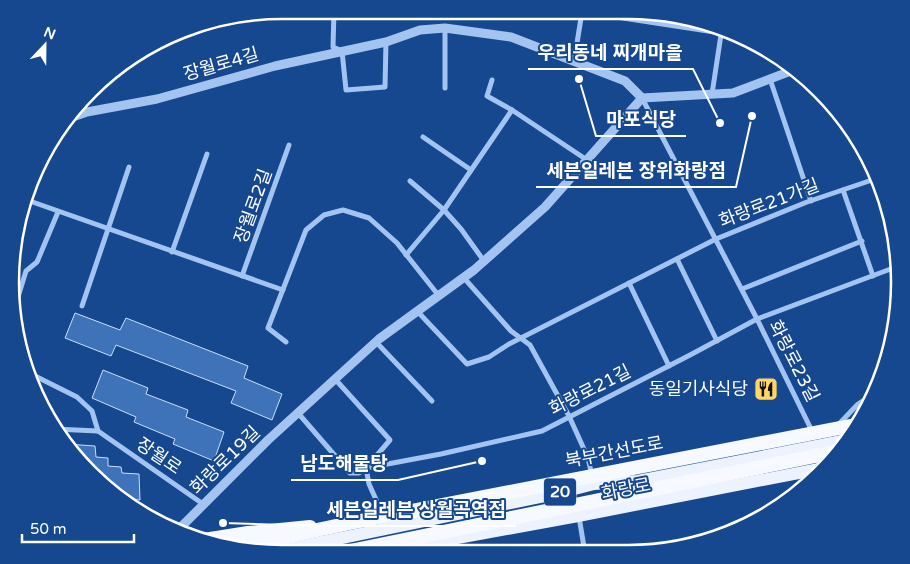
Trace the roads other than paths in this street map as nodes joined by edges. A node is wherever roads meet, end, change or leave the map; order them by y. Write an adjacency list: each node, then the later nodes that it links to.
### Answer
1 (334, 19): 8 (street)
2 (582, 19): 9 (street)
3 (637, 19): 4 (street)
4 (684, 25)
5 (445, 28): 7 (street, 장월로4길); 9 (street, 장월로4길); 13 (street)
6 (720, 36): 14 (street)
7 (386, 42): 8 (street, 장월로4길); 8 (street)
8 (342, 51): 17 (street, 장월로4길)
9 (572, 60): 15 (street, 장월로4길)
10 (787, 72): 11 (street)
11 (770, 79): 14 (street); 27 (street)
12 (492, 80): 16 (street)
13 (445, 88)
14 (712, 94): 15 (street)
15 (642, 98): 21 (street, 화랑로19길); 32 (street, 화랑로23길)
16 (512, 110): 21 (street); 23 (street)
17 (79, 115)
18 (423, 137): 23 (street)
19 (289, 145): 39 (street, 장월로2길)
20 (207, 154): 34 (street)
21 (587, 160): 37 (street, 화랑로19길)
22 (129, 167): 31 (street)
23 (470, 170): 29 (street)
24 (871, 180): 26 (street, 화랑로21가길)
25 (410, 181): 29 (street)
26 (843, 190): 27 (street, 화랑로21가길); 33 (street)
27 (811, 201): 32 (street, 화랑로21가길)
28 (32, 202): 30 (street)
29 (444, 210): 35 (street); 37 (street)
30 (58, 212): 31 (street); 45 (street)
31 (108, 229): 34 (street); 47 (street)
32 (716, 239): 36 (street, 화랑로21가길); 43 (street, 화랑로23길)
33 (862, 241): 40 (street); 43 (street)
34 (172, 252): 39 (street)
35 (406, 256): 44 (street); 46 (street)
36 (676, 259): 42 (street, 화랑로21가길); 51 (street)
37 (484, 262): 41 (street, 화랑로19길)
38 (891, 269): 40 (street, 화랑로21길)
39 (242, 276): 44 (street)
40 (873, 276): 49 (street, 화랑로21길)
41 (464, 278): 46 (street, 화랑로19길); 50 (street)
42 (629, 283): 50 (street, 화랑로21가길); 54 (street)
43 (742, 289): 49 (street, 화랑로23길)
44 (283, 290): 52 (street)
45 (19, 294)
46 (440, 296): 48 (street, 화랑로19길)
47 (82, 306)
48 (418, 312): 50 (street, 화랑로21가길); 53 (street, 화랑로19길)
49 (757, 319): 51 (street, 화랑로21길); 65 (street, 화랑로23길)
50 (520, 338): 60 (street, 화랑로)
51 (718, 341): 54 (street, 화랑로21길)
52 (286, 342)
53 (376, 342): 56 (street, 화랑로19길); 58 (street)
54 (668, 366): 60 (street, 화랑로21길)
55 (37, 377): 63 (street)
56 (335, 380): 59 (street, 화랑로19길); 67 (street)
57 (863, 401): 65 (street)
58 (432, 402)
59 (298, 413): 67 (street); 70 (street, 화랑로19길)
60 (569, 416): 67 (street, 화랑로21길); 69 (street, 화랑로)
61 (848, 426): 72 (highway, 북부간선도로, bridge)
62 (64, 430): 63 (street)
63 (98, 432): 70 (street, 장월로)
64 (837, 442): 65 (main road, 화랑로 / 20)
65 (819, 446): 69 (main road, 화랑로 / 20)
66 (828, 453): 78 (highway, bridge)
67 (366, 468): 74 (street)
68 (812, 470): 71 (main road, 화랑로 / 20)
69 (594, 484): 74 (main road, 화랑로 / 20)
70 (203, 504): 73 (street, 화랑로19길)
71 (578, 516): 79 (main road, 화랑로 / 20); 80 (street)
72 (350, 522): 75 (highway, bridge); 76 (highway, 북부간선도로, bridge)
73 (182, 525)
74 (388, 528): 77 (main road, 화랑로 / 20)
75 (219, 537)
76 (253, 544)
77 (307, 545)
78 (379, 545)
79 (419, 545)
80 (583, 545)

